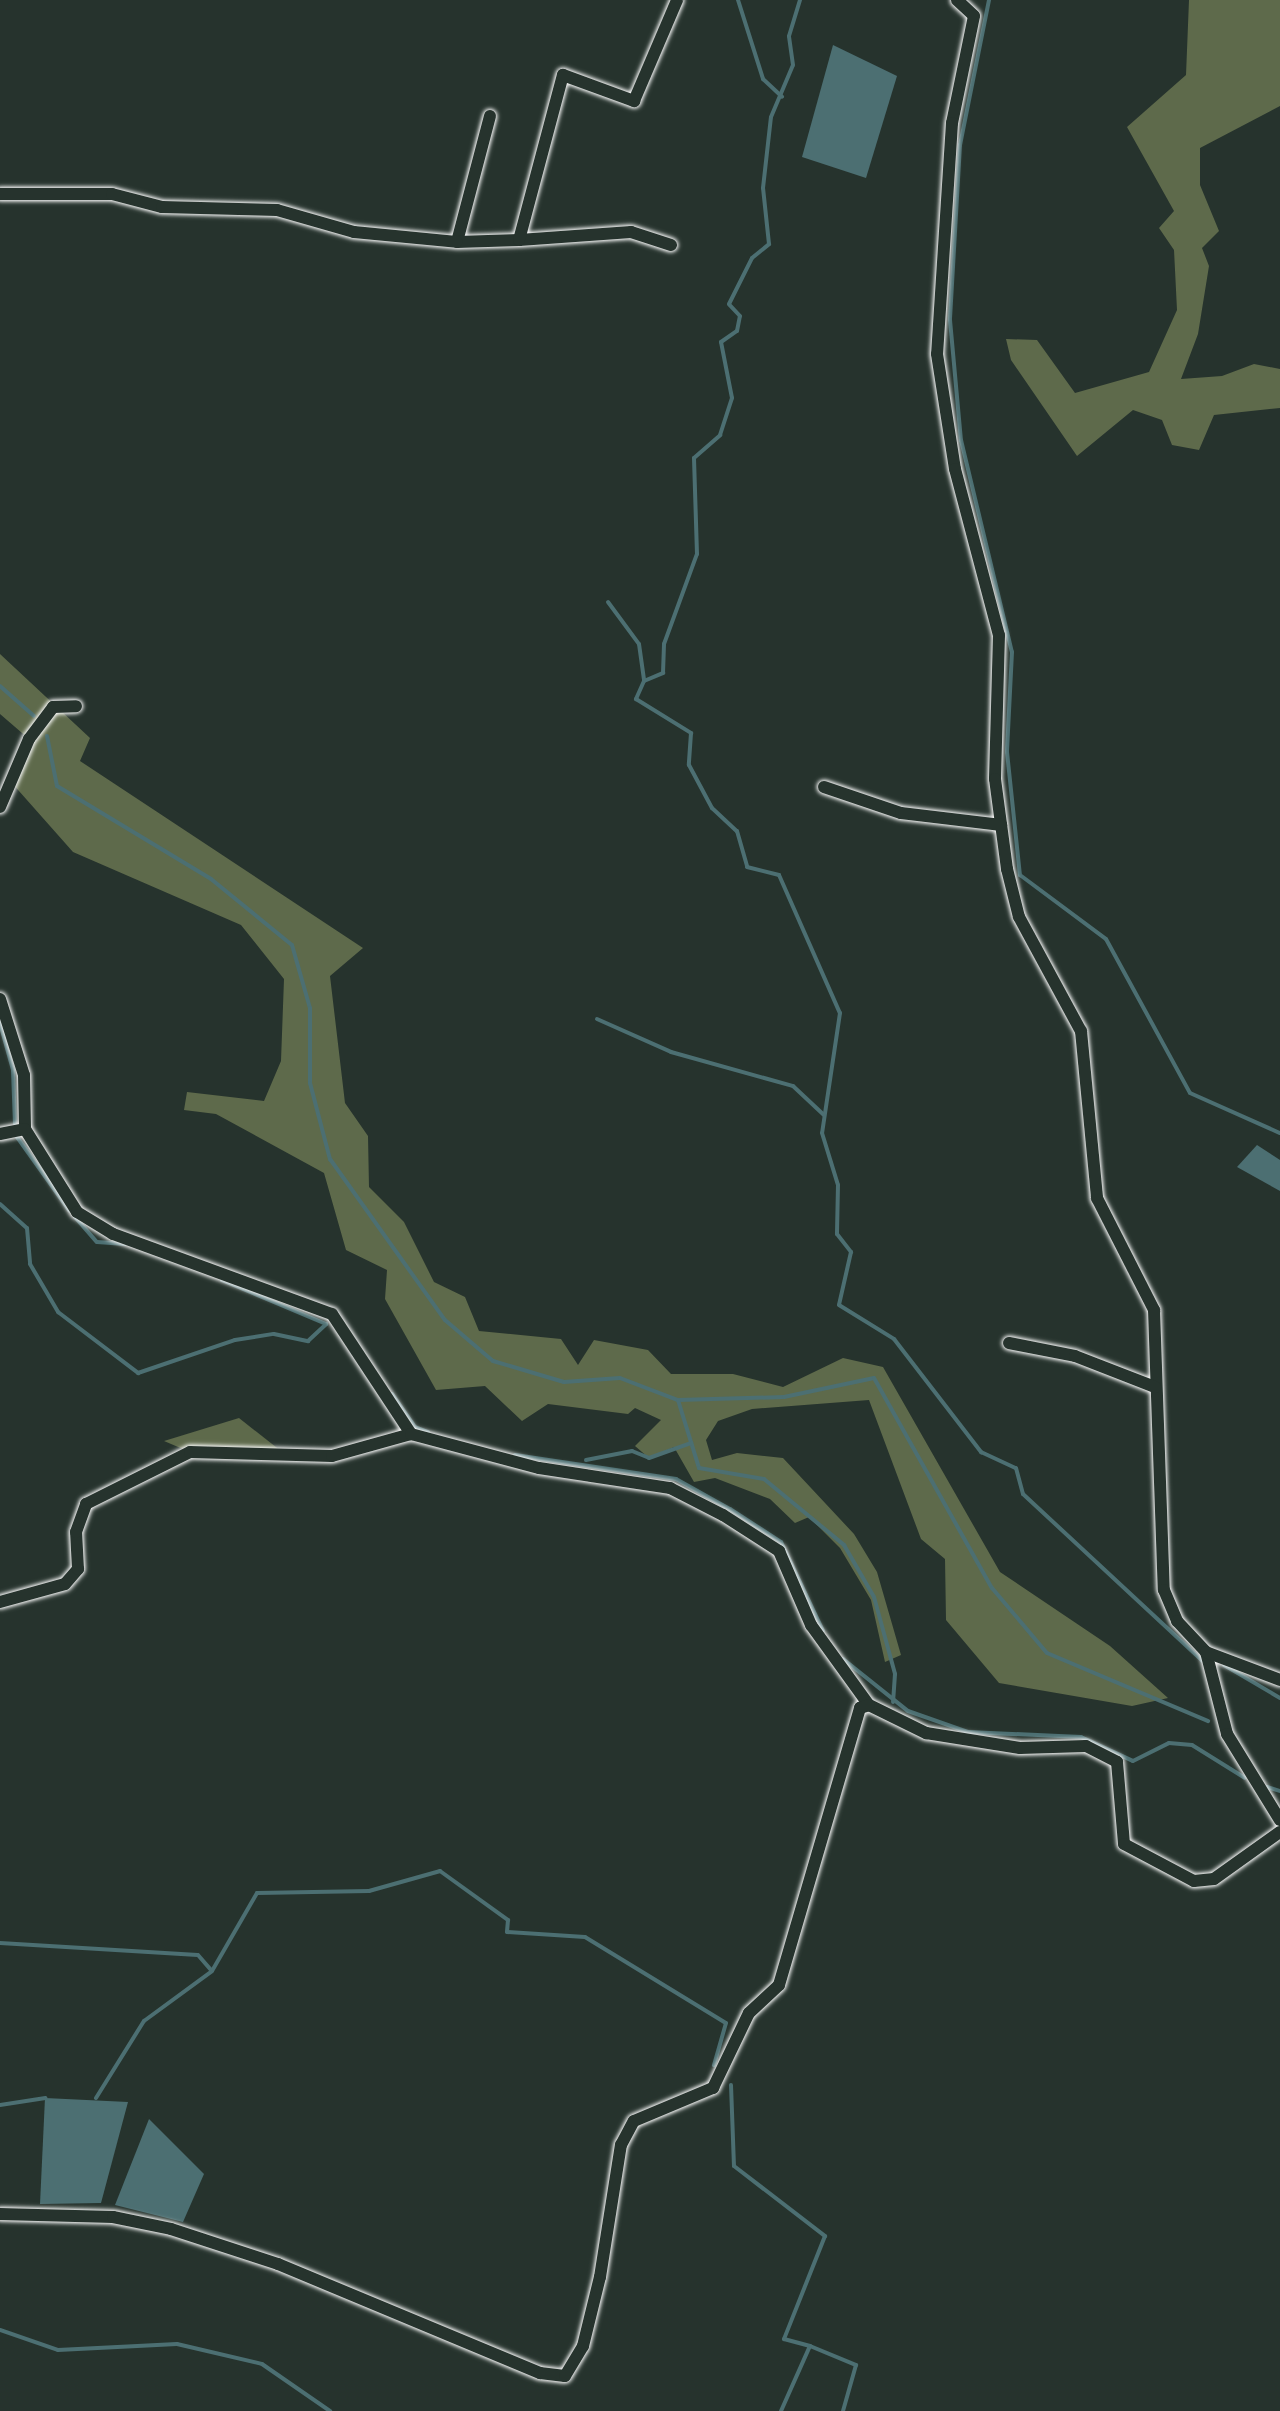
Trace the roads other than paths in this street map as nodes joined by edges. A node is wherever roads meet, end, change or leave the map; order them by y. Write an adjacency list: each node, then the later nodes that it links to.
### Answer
1 (678, 0): 7 (street)
2 (956, 0): 4 (street)
3 (981, 0): 4 (street)
4 (974, 16): 13 (street)
5 (490, 116): 8 (street)
6 (0, 194): 8 (street)
7 (519, 240): 8 (street); 9 (street)
8 (457, 242)
9 (671, 246)
10 (76, 706): 12 (street)
11 (824, 787): 13 (street)
12 (0, 808)
13 (1002, 825): 18 (street)
14 (0, 999): 15 (street)
15 (24, 1128): 16 (street); 19 (street)
16 (0, 1134)
17 (1009, 1343): 18 (street)
18 (1155, 1387): 21 (street)
19 (410, 1434): 20 (street); 23 (street)
20 (0, 1602)
21 (1206, 1652): 22 (street); 24 (street)
22 (1280, 1680)
23 (869, 1705): 25 (street); 26 (street)
24 (1280, 1820)
25 (1280, 1832)
26 (0, 2214)

